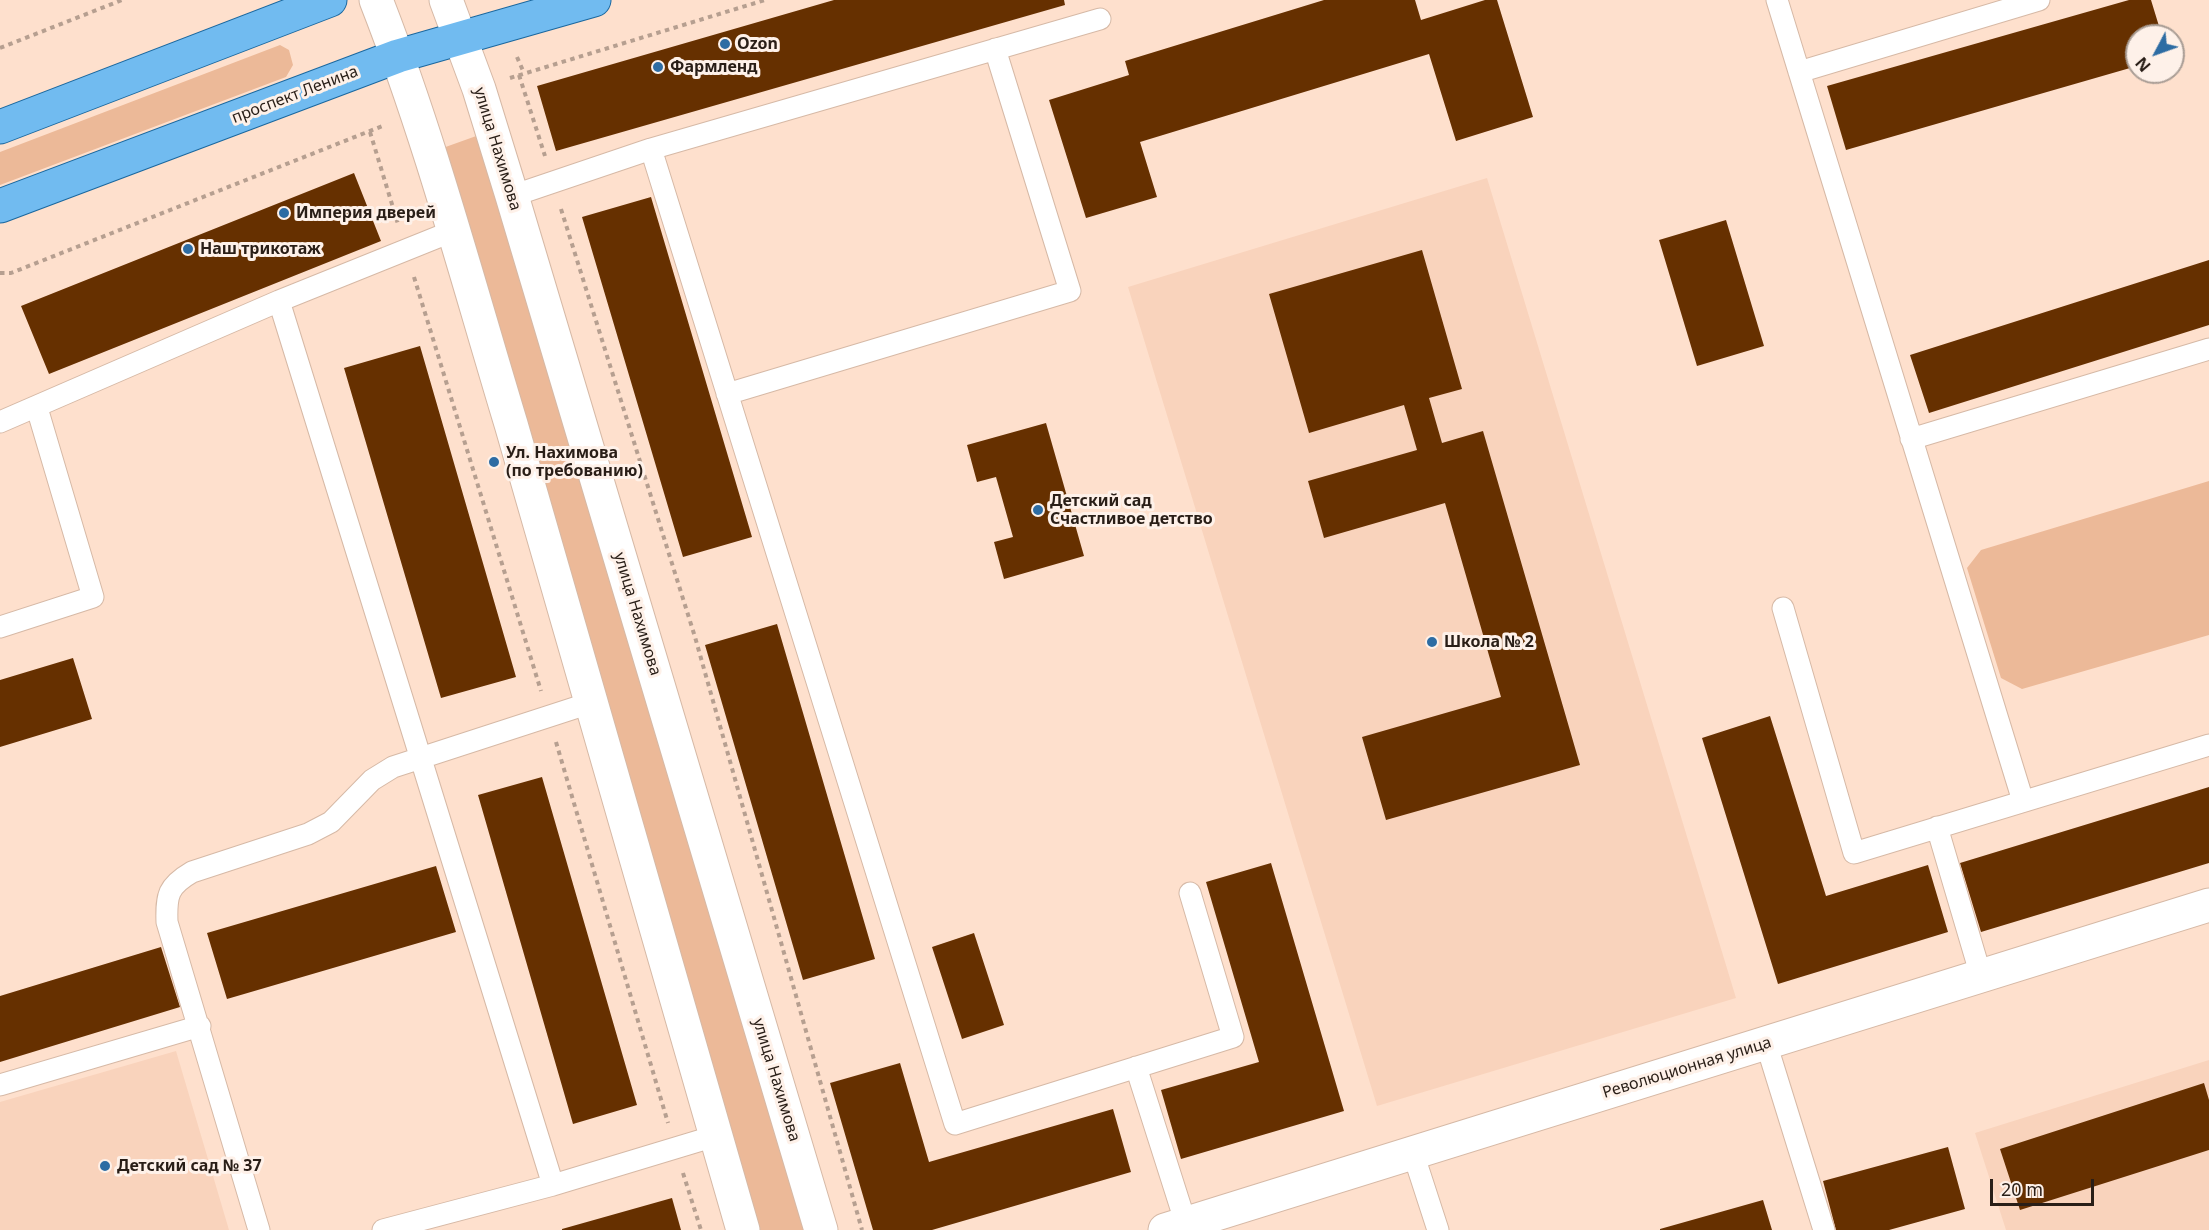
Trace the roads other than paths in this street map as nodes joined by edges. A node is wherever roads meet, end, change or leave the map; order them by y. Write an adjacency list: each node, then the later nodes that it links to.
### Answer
1 (330, 0): 12 (main road)
2 (376, 0): 10 (street)
3 (446, 0): 8 (street, улица Нахимова)
4 (594, 0): 8 (main road, проспект Ленина)
5 (1777, 0): 11 (lane)
6 (2039, 0): 11 (lane)
7 (1100, 19): 9 (lane)
8 (460, 38): 10 (main road, проспект Ленина); 14 (street, улица Нахимова)
9 (995, 49): 13 (lane); 19 (lane)
10 (398, 56): 15 (main road, проспект Ленина); 16 (street)
11 (1799, 72): 22 (lane)
12 (0, 127)
13 (651, 149): 14 (lane); 19 (lane)
14 (512, 196): 44 (street, улица Нахимова)
15 (0, 206)
16 (453, 231): 17 (lane); 25 (street)
17 (279, 301): 20 (lane); 27 (lane)
18 (2209, 350): 22 (lane)
19 (728, 394): 35 (lane)
20 (37, 408): 21 (lane); 24 (lane)
21 (0, 422)
22 (1911, 439): 28 (lane)
23 (1784, 608): 29 (lane)
24 (0, 627)
25 (593, 702): 27 (lane); 37 (street)
26 (2209, 746): 28 (lane)
27 (419, 758): 33 (lane); 39 (lane)
28 (2023, 801): 29 (lane)
29 (1937, 827): 32 (lane)
30 (1190, 893): 35 (lane)
31 (2209, 905): 32 (street, Революционная улица)
32 (1981, 976): 34 (street, Революционная улица)
33 (200, 1026): 36 (lane); 41 (lane)
34 (1766, 1043): 38 (street, Революционная улица); 46 (lane)
35 (1136, 1067): 40 (lane)
36 (0, 1085)
37 (716, 1136): 39 (lane); 43 (street)
38 (1413, 1153): 40 (street, Революционная улица); 45 (lane)
39 (553, 1185): 42 (lane)
40 (1175, 1227)
41 (259, 1230)
42 (383, 1230)
43 (743, 1230)
44 (821, 1230)
45 (1438, 1230)
46 (1824, 1230)

